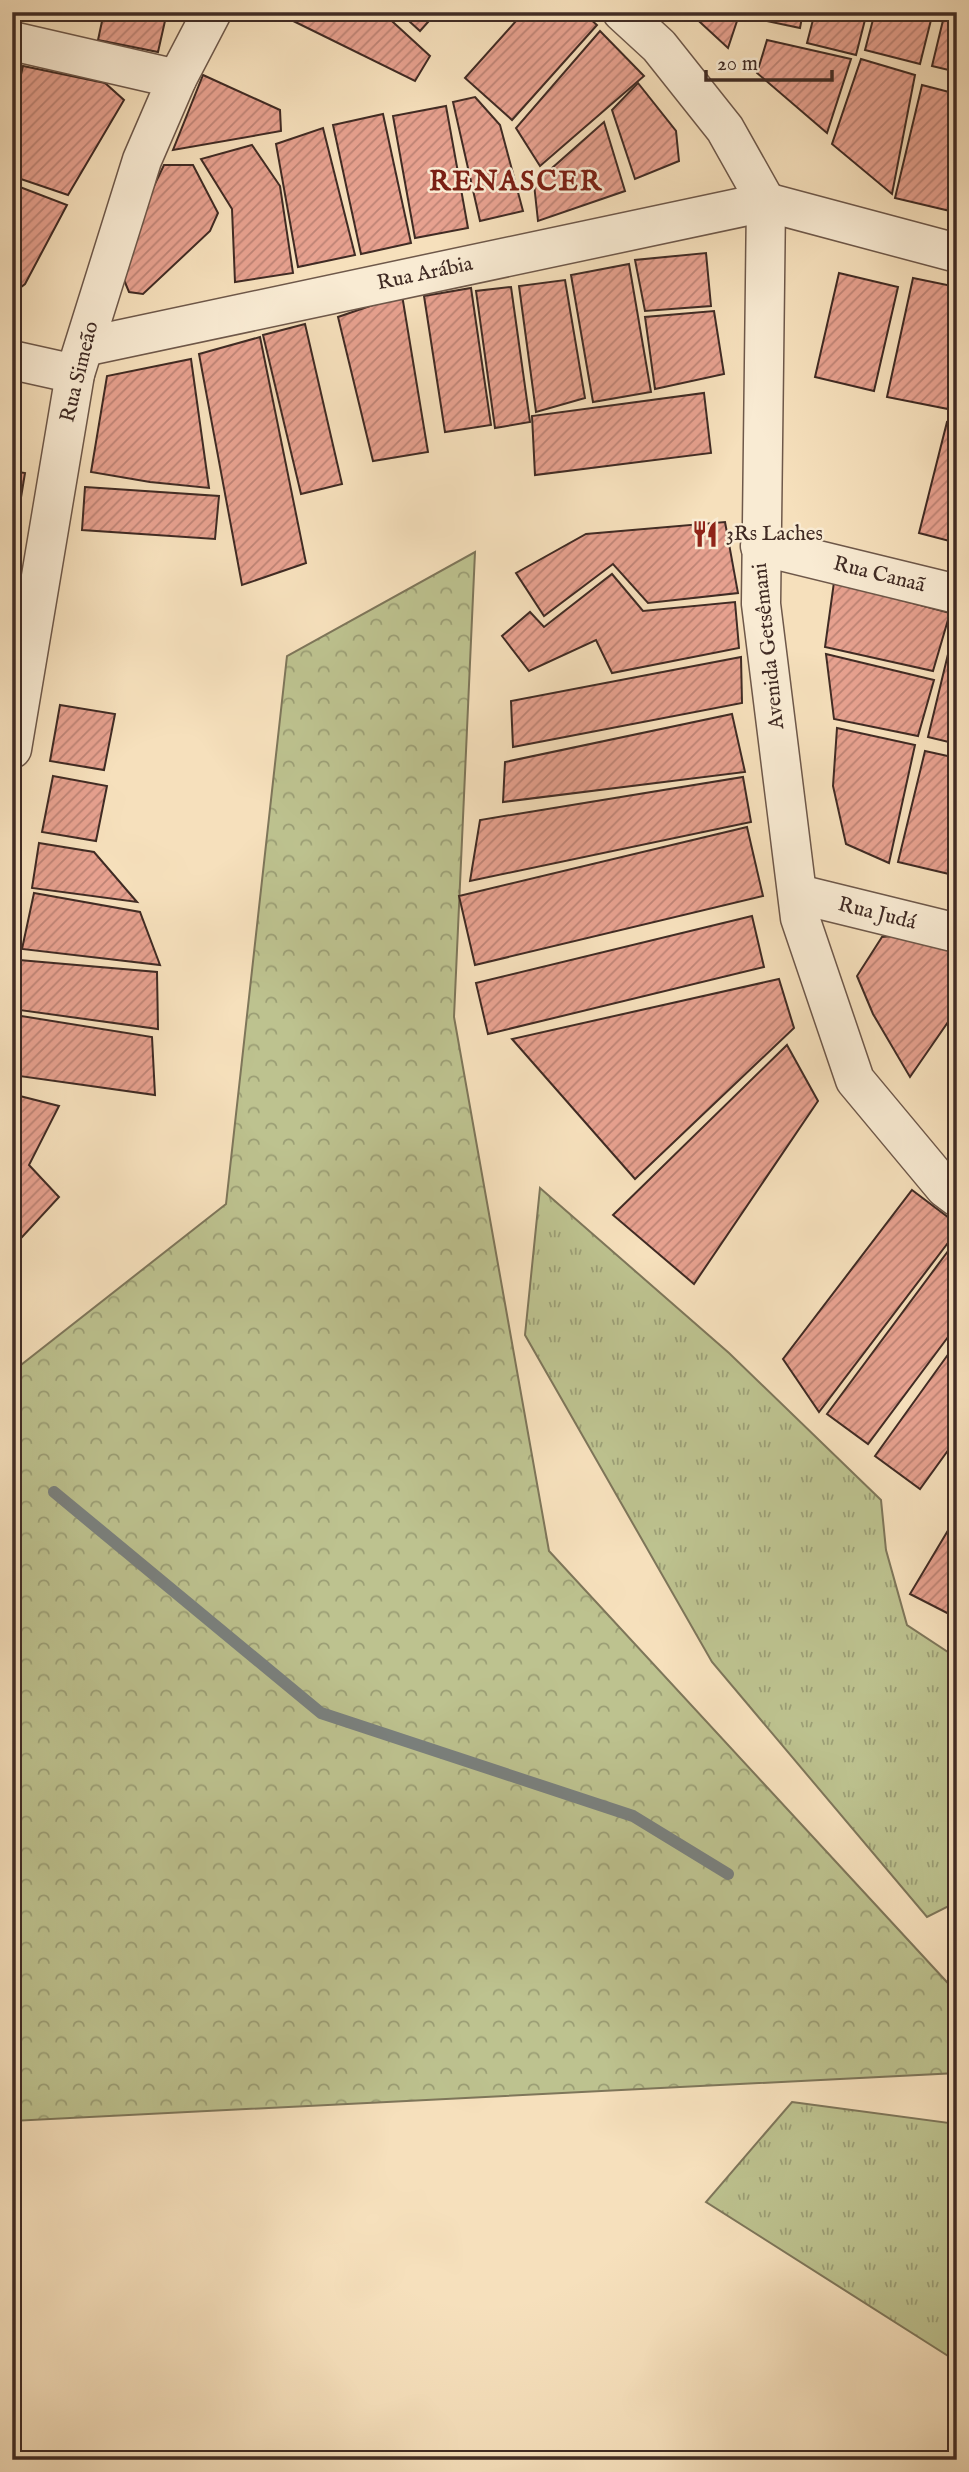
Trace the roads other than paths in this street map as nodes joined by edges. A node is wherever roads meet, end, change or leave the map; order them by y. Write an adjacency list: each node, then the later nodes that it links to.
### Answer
1 (212, 12): 4 (street, Rua Simeão)
2 (622, 12): 5 (street)
3 (12, 41): 4 (street)
4 (177, 79): 8 (street, Rua Simeão)
5 (766, 202): 6 (street); 8 (street, Rua Arábia); 9 (street, Avenida Getsêmani)
6 (957, 253)
7 (12, 360): 8 (street)
8 (80, 360): 11 (street, Rua Simeão)
9 (760, 546): 10 (street, Rua Canaã); 12 (street, Avenida Getsêmani)
10 (957, 594)
11 (12, 749)
12 (798, 894): 13 (street, Rua Judá); 14 (street, Avenida Getsêmani)
13 (957, 933)
14 (957, 1196)

